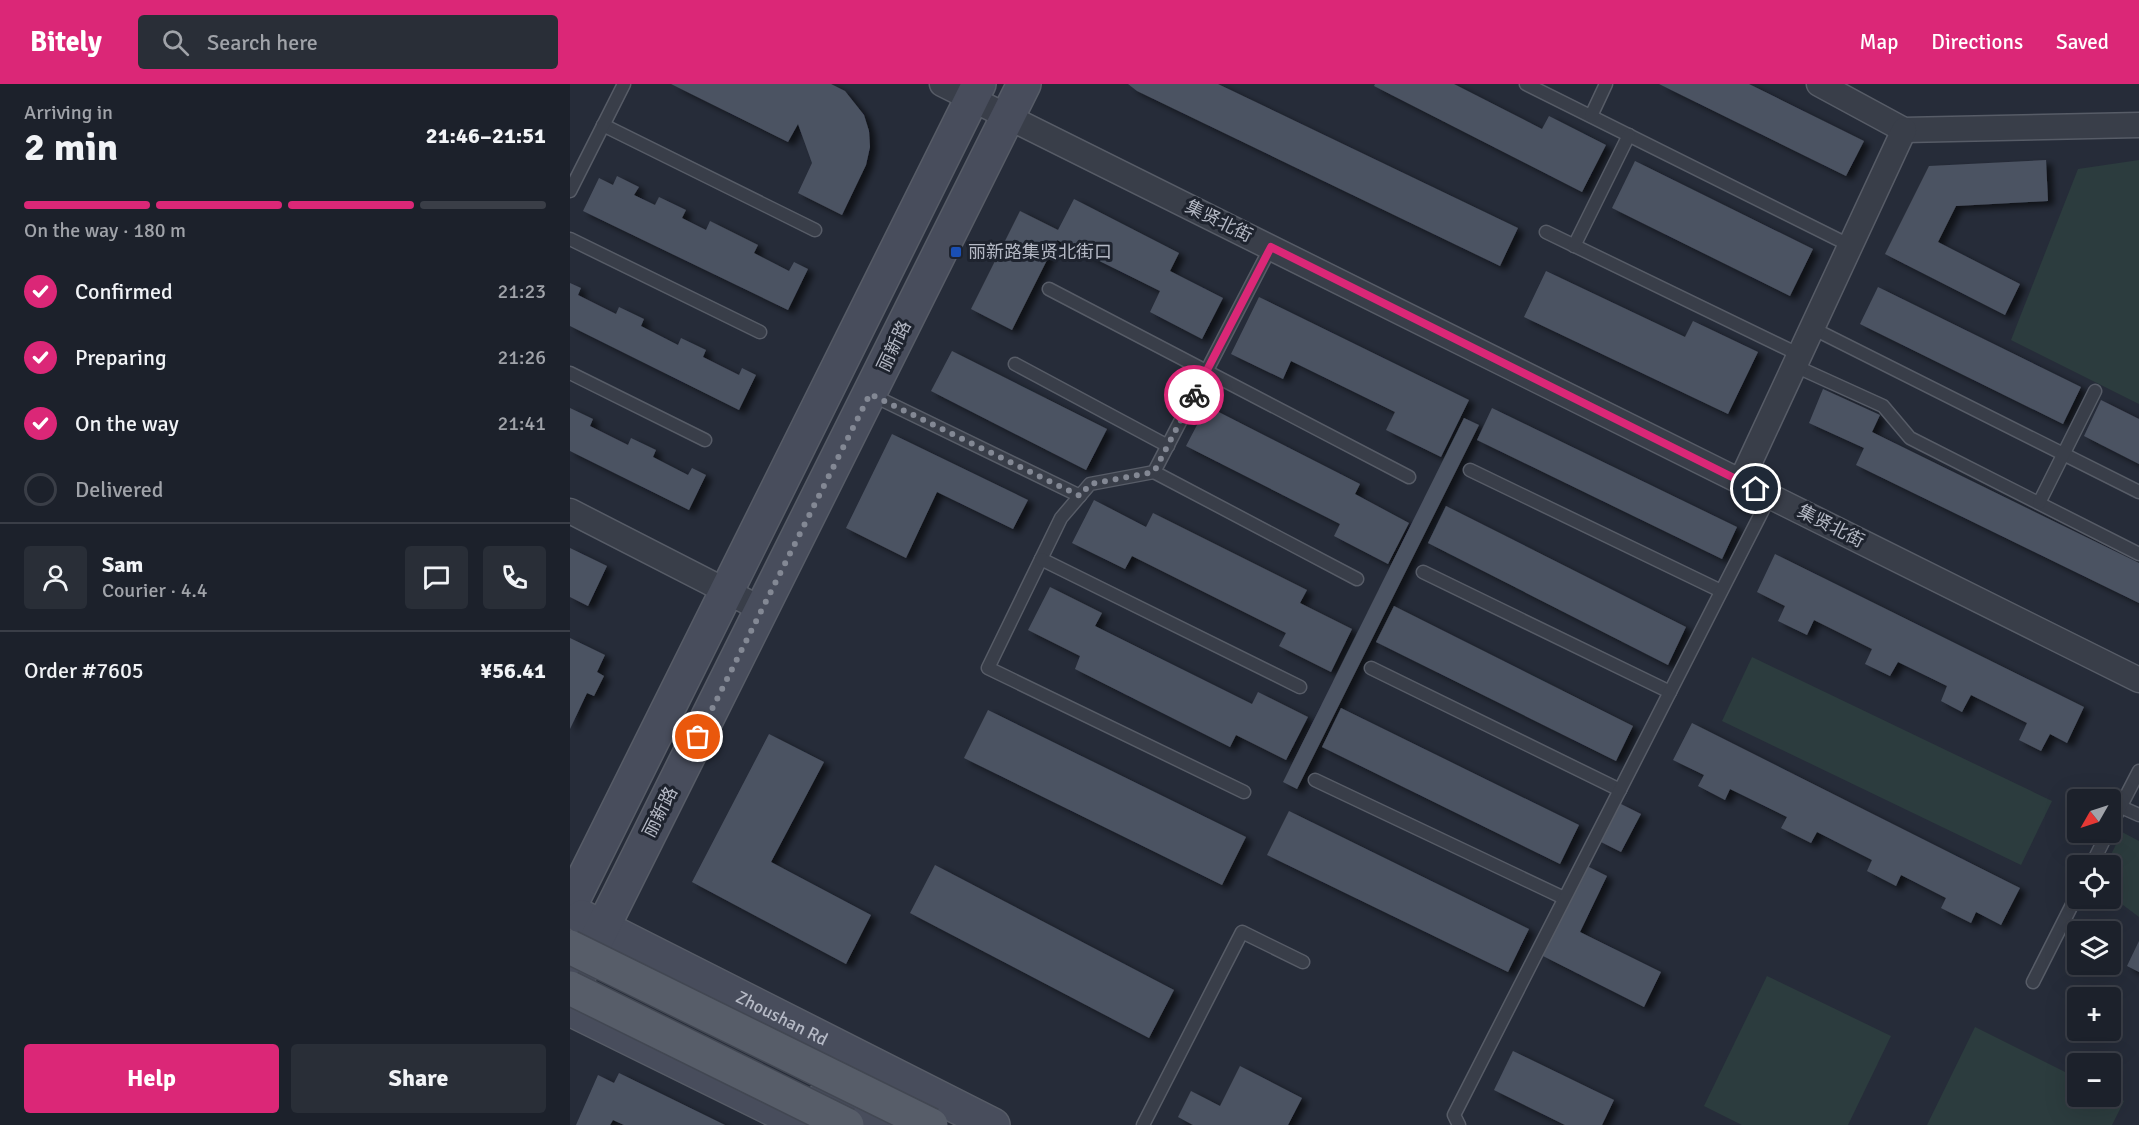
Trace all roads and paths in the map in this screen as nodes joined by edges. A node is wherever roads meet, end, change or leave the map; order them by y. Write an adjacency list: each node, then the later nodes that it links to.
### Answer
1 (942, 84): 7 (street, 集贤北街)
2 (1023, 84): 9 (main road, 丽新路)
3 (1526, 84): 8 (lane)
4 (1606, 84): 8 (lane)
5 (1819, 84): 12 (street)
6 (619, 85): 10 (lane)
7 (975, 92): 9 (street, 集贤北街); 47 (main road)
8 (1591, 116): 13 (lane)
9 (1007, 117): 20 (street, 集贤北街); 29 (main road, 丽新路)
10 (603, 125): 14 (lane); 15 (lane)
11 (2139, 125): 12 (street)
12 (1904, 129): 19 (street)
13 (1629, 135): 18 (lane); 19 (lane)
14 (570, 191)
15 (815, 230)
16 (1546, 232): 18 (lane)
17 (570, 239): 23 (lane)
18 (1574, 246): 24 (lane)
19 (1851, 246): 22 (street)
20 (1271, 247): 26 (lane); 36 (street, 集贤北街)
21 (1049, 289): 26 (lane)
22 (1812, 328): 24 (street); 32 (lane)
23 (760, 332)
24 (1797, 361): 36 (street); 40 (lane)
25 (1015, 364): 31 (lane)
26 (1206, 372): 31 (lane); 35 (lane)
27 (570, 373): 30 (lane)
28 (2095, 391): 32 (lane)
29 (870, 394): 38 (lane); 48 (main road, 丽新路)
30 (705, 440)
31 (1168, 446): 34 (lane)
32 (2063, 454): 37 (lane); 40 (lane)
33 (1470, 470): 46 (lane)
34 (1154, 472): 38 (lane); 45 (lane)
35 (1409, 477)
36 (1741, 481): 39 (street, 集贤北街)
37 (2139, 492)
38 (1080, 496): 43 (lane)
39 (1770, 496): 46 (lane); 50 (street, 集贤北街)
40 (2039, 503): 42 (lane)
41 (570, 511): 47 (street)
42 (2139, 554)
43 (1041, 560): 51 (lane); 56 (lane)
44 (1422, 572): 52 (lane)
45 (1356, 579)
46 (1721, 591): 52 (lane)
47 (728, 592): 48 (street); 60 (main road)
48 (763, 609): 62 (main road, 丽新路)
49 (1371, 668): 55 (lane)
50 (2139, 680)
51 (1300, 687)
52 (1670, 692): 55 (lane)
53 (2139, 771): 57 (lane)
54 (1316, 780): 59 (lane)
55 (1620, 790): 59 (lane)
56 (1244, 792)
57 (2121, 807): 58 (lane)
58 (2139, 815)
59 (1564, 898): 73 (lane)
60 (570, 909): 62 (main road, Zhoushan Rd); 64 (main road)
61 (2070, 909): 65 (lane)
62 (601, 928): 64 (main road, 丽新路); 71 (main road, Zhoushan Rd)
63 (1303, 962): 72 (lane)
64 (573, 979): 66 (main road); 67 (main road, bridge); 68 (main road); 69 (main road, Zhoushan Rd); 70 (main road, bridge)
65 (2033, 982)
66 (805, 1125)
67 (847, 1125)
68 (873, 1125)
69 (913, 1125)
70 (931, 1125)
71 (993, 1125)
72 (1143, 1125)
73 (1459, 1125)

